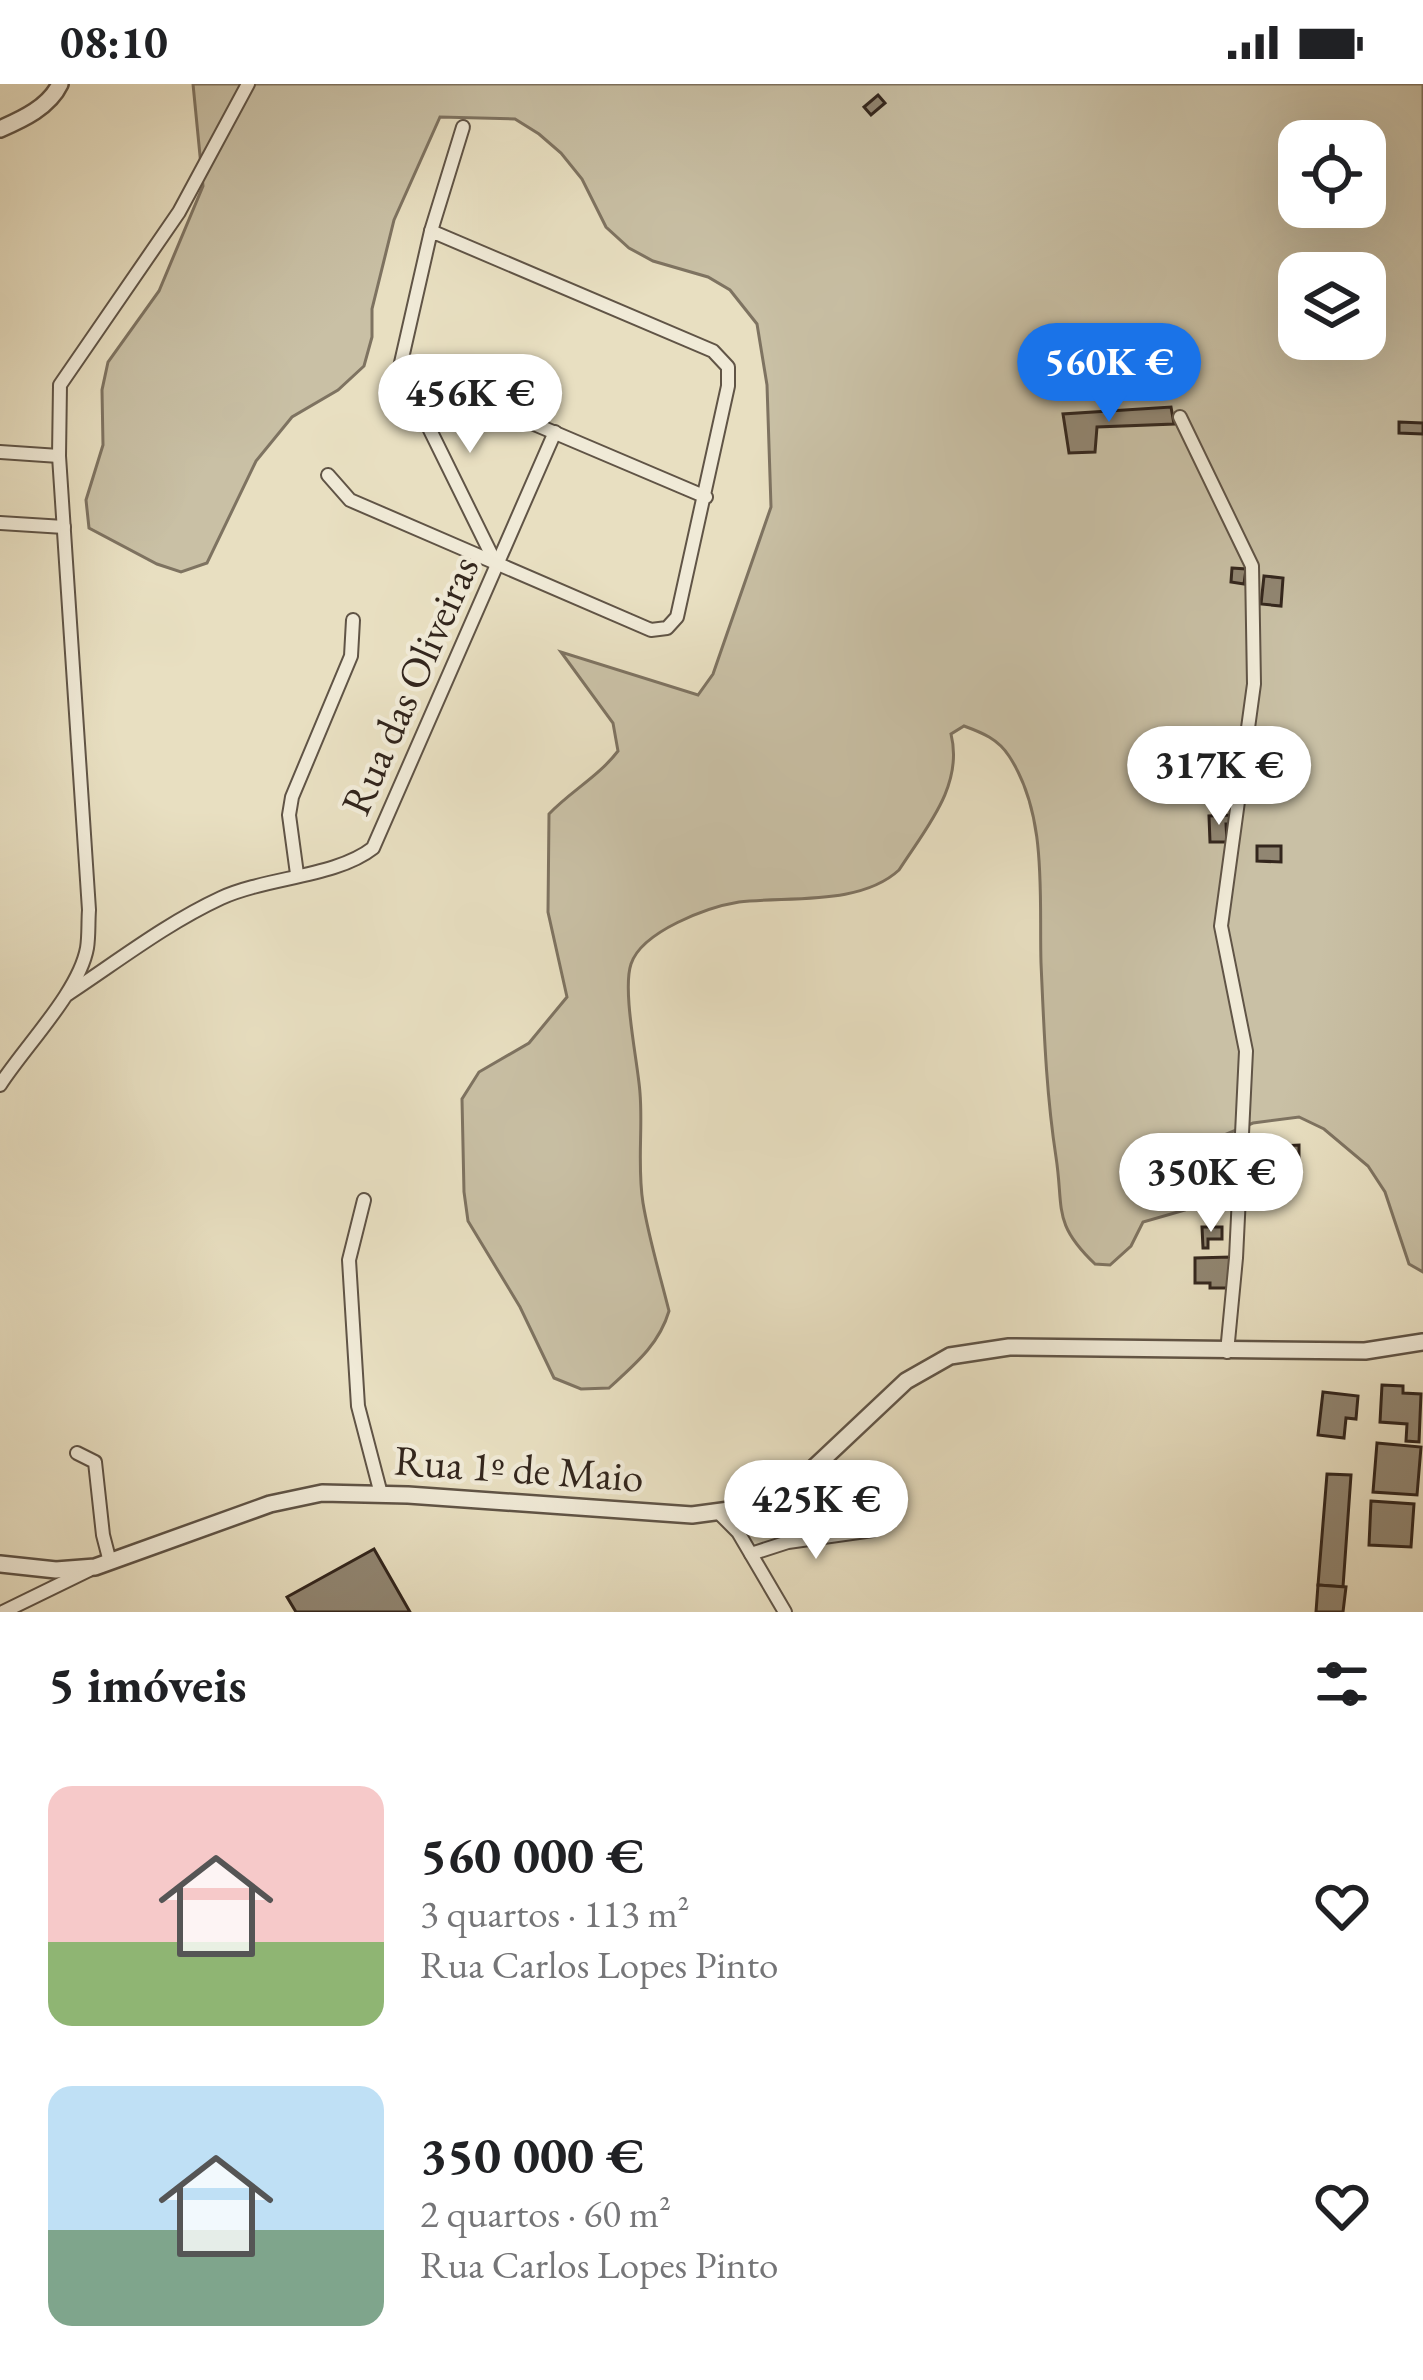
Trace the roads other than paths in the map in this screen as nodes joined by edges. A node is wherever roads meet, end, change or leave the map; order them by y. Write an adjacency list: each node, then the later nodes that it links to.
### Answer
1 (61, 84): 4 (street)
2 (248, 84): 10 (street)
3 (463, 128): 5 (street)
4 (0, 129)
5 (431, 231): 6 (street); 12 (street)
6 (400, 367): 8 (street); 15 (street)
7 (1180, 417): 22 (street)
8 (555, 432): 12 (street); 15 (street, Rua das Oliveiras)
9 (0, 452): 10 (street)
10 (59, 457): 14 (street)
11 (328, 475): 15 (street)
12 (706, 497): 15 (street)
13 (0, 523): 14 (street)
14 (64, 527): 18 (street)
15 (498, 567): 17 (street, Rua das Oliveiras)
16 (353, 620): 17 (street)
17 (297, 874): 18 (street, Rua das Oliveiras)
18 (67, 994): 19 (street)
19 (0, 1084)
20 (364, 1200): 24 (street)
21 (1423, 1342): 22 (street, Rua 1º de Maio)
22 (1227, 1352): 25 (street, Rua 1º de Maio)
23 (77, 1453): 29 (street)
24 (380, 1494): 25 (street, Rua 1º de Maio); 29 (street, Rua 1º de Maio)
25 (719, 1513): 27 (street)
26 (873, 1530): 27 (street)
27 (751, 1554): 31 (street)
28 (0, 1564): 29 (street, Rua 1º de Maio)
29 (102, 1565): 30 (street)
30 (3, 1612)
31 (784, 1612)

